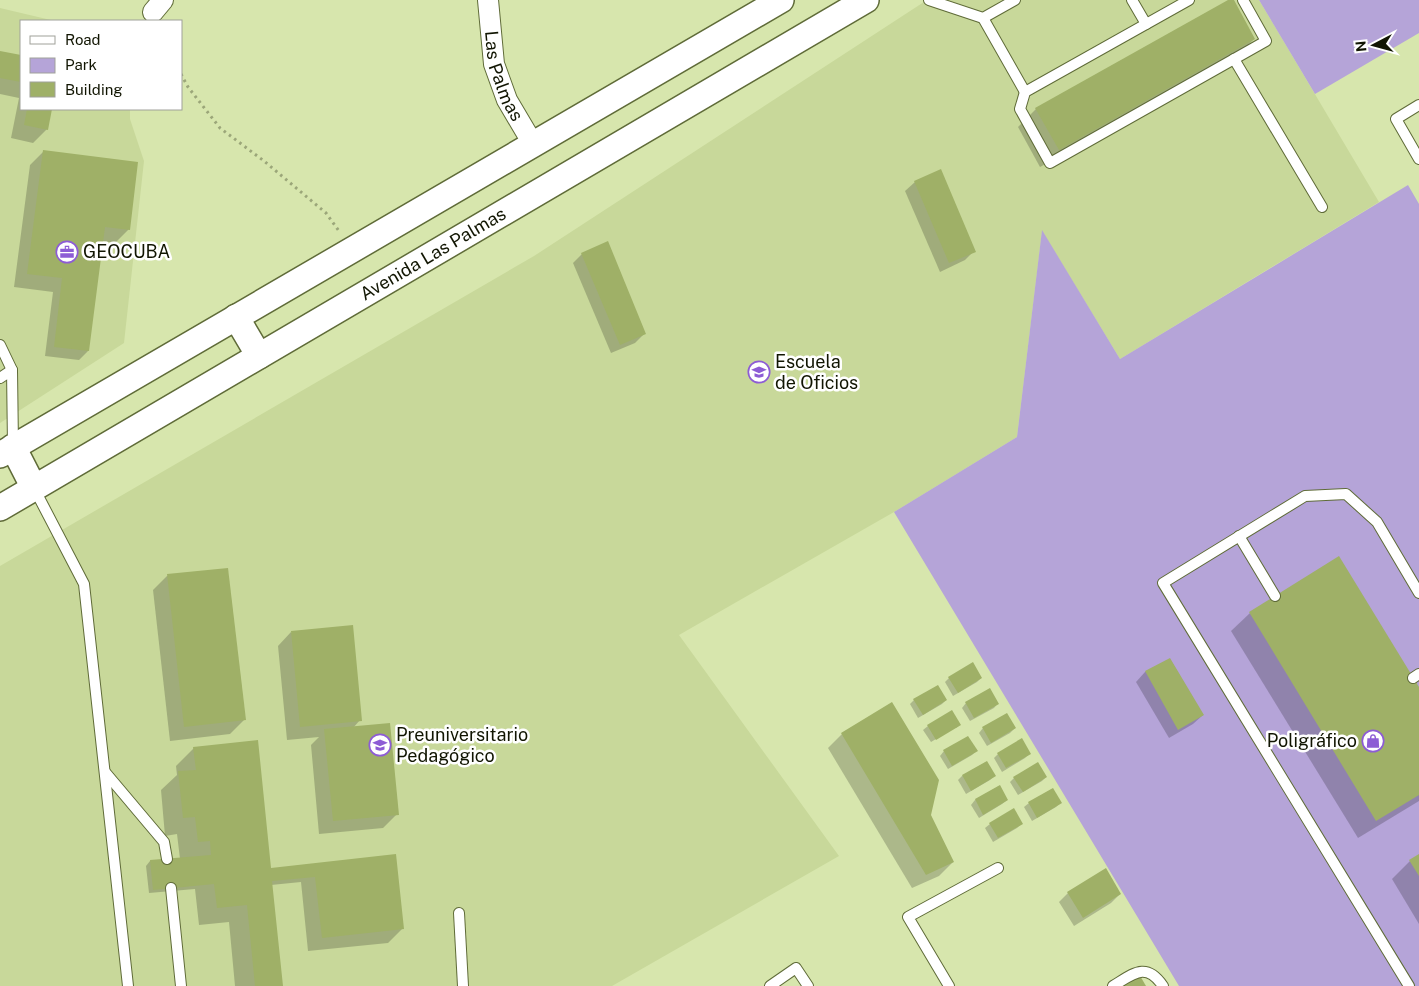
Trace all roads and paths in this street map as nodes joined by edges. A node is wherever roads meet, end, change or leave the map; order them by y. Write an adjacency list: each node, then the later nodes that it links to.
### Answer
1 (488, 0): 16 (street, Las Palmas)
2 (866, 0): 11 (street, Avenida Las Palmas)
3 (929, 0): 9 (lane)
4 (1015, 0): 9 (lane)
5 (1132, 0): 10 (lane)
6 (1189, 0): 10 (lane)
7 (1243, 0): 12 (lane)
8 (775, 4): 11 (street); 16 (street)
9 (983, 18): 14 (lane)
10 (1146, 24): 14 (lane)
11 (792, 43): 22 (street, Avenida Las Palmas)
12 (1234, 59): 14 (lane); 18 (lane)
13 (182, 76): 19 (path)
14 (1025, 92)
15 (1419, 105): 17 (lane)
16 (534, 144): 19 (street)
17 (1419, 159)
18 (1322, 207)
19 (352, 249): 20 (street)
20 (236, 317): 22 (street); 25 (street)
21 (0, 344): 23 (lane)
22 (259, 356): 26 (street, Avenida Las Palmas)
23 (12, 370): 24 (lane); 25 (lane)
24 (0, 378)
25 (7, 451): 26 (street)
26 (34, 488): 27 (street, Avenida Las Palmas); 31 (lane)
27 (0, 508)
28 (1239, 536): 29 (lane); 30 (lane); 44 (lane)
29 (1419, 593)
30 (1275, 596)
31 (105, 772): 32 (lane); 36 (lane)
32 (167, 859)
33 (998, 868): 41 (lane)
34 (171, 888): 37 (lane)
35 (459, 913): 38 (lane)
36 (128, 986)
37 (181, 986)
38 (463, 986)
39 (770, 986): 40 (lane)
40 (808, 986)
41 (949, 986)
42 (1113, 986): 43 (lane)
43 (1163, 986)
44 (1409, 986)

